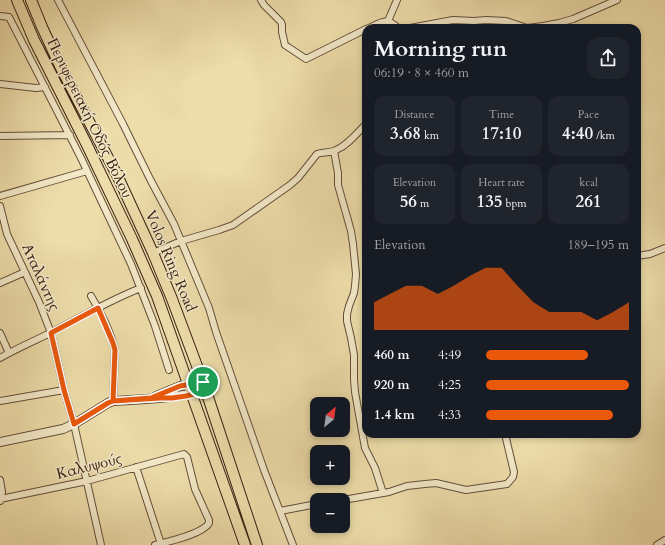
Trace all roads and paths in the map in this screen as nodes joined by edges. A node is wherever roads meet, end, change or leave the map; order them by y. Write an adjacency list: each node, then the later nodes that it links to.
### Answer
1 (17, 0): 39 (main road, Περιφερειακή Οδός Βόλου)
2 (31, 0): 27 (main road, Volos Ring Road)
3 (58, 0): 25 (street)
4 (261, 0): 14 (street)
5 (397, 0): 8 (street)
6 (617, 0): 13 (street)
7 (0, 16): 16 (street)
8 (388, 21): 9 (street); 10 (street)
9 (377, 24)
10 (394, 24)
11 (432, 24): 12 (street)
12 (515, 24)
13 (554, 24)
14 (362, 32)
15 (0, 84): 16 (street)
16 (45, 87): 18 (street)
17 (362, 128): 20 (street)
18 (70, 135): 19 (street); 21 (street)
19 (0, 136)
20 (334, 151): 25 (street); 47 (street)
21 (87, 171): 22 (street); 31 (street)
22 (0, 196)
23 (0, 206): 24 (street, Αταλάντης)
24 (3, 234): 29 (street, Αταλάντης)
25 (181, 241): 27 (street); 58 (street)
26 (665, 248): 28 (street)
27 (153, 252): 40 (main road, Volos Ring Road)
28 (641, 255)
29 (25, 272): 30 (street); 35 (street, Αταλάντης)
30 (0, 283)
31 (141, 288): 33 (street); 38 (street)
32 (91, 296): 33 (street)
33 (98, 308): 35 (street); 45 (street)
34 (0, 333): 36 (street)
35 (51, 333): 36 (street); 41 (street, Αταλάντης)
36 (9, 352): 37 (street)
37 (0, 358)
38 (169, 370)
39 (188, 384): 40 (street); 42 (main road); 43 (street)
40 (204, 386): 42 (street); 63 (main road, Volos Ring Road)
41 (64, 390): 44 (street); 46 (street, Αταλάντης)
42 (192, 394): 43 (street); 62 (main road)
43 (151, 398): 45 (street)
44 (0, 401)
45 (113, 401): 46 (street)
46 (74, 424): 50 (street); 53 (street, Αταλάντης)
47 (362, 431)
48 (363, 438): 54 (street)
49 (505, 438): 54 (street)
50 (0, 442)
51 (136, 467): 53 (street, Καλυψούς); 60 (street); 60 (street, Καλυψούς)
52 (0, 480): 56 (street)
53 (87, 481): 56 (street, Καλυψούς); 61 (street, Αταλάντης)
54 (383, 493): 55 (street)
55 (350, 499)
56 (0, 500)
57 (310, 505): 58 (street)
58 (280, 511): 64 (street)
59 (665, 540): 65 (street)
60 (158, 544)
61 (101, 545)
62 (244, 545)
63 (257, 545)
64 (293, 545)
65 (657, 545)

